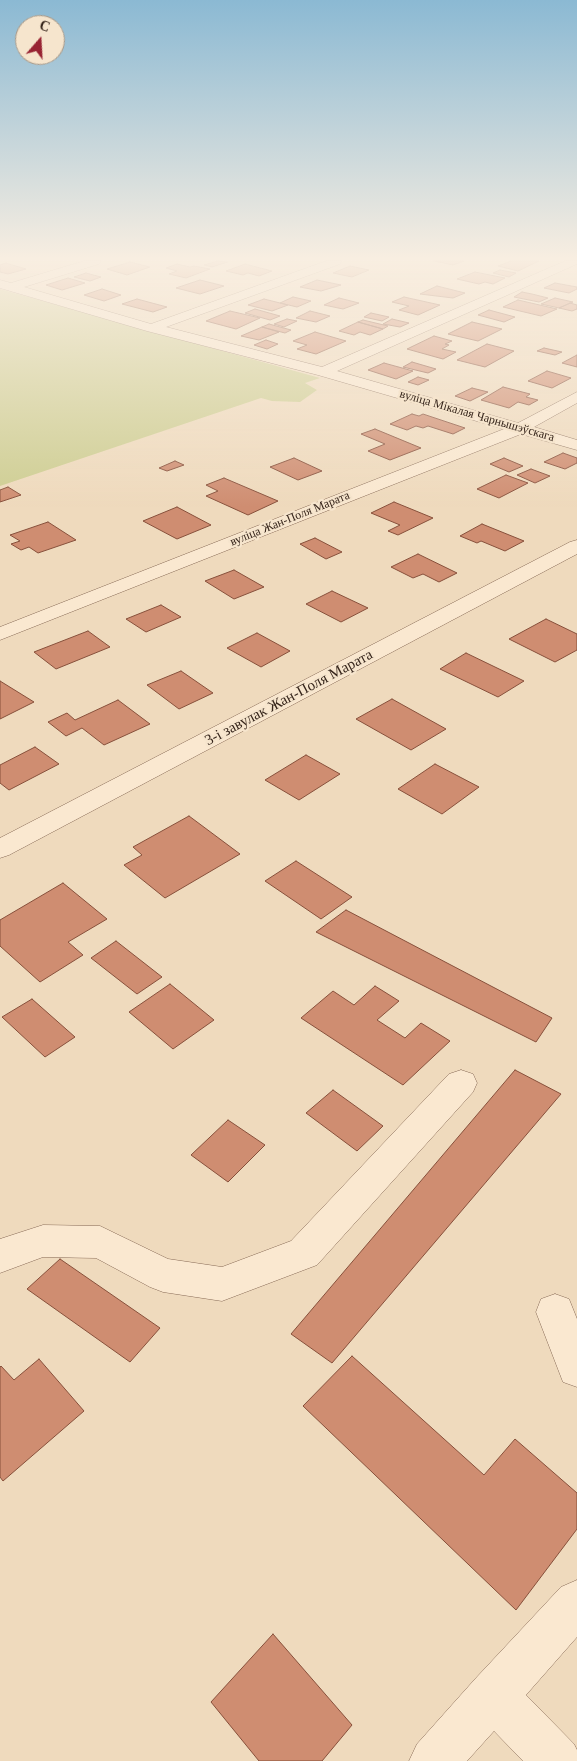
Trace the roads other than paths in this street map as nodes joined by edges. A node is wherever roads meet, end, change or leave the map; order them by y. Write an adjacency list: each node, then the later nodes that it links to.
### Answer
1 (211, 343): 3 (street, вуліца Мікалая Чарнышэўскага)
2 (388, 343): 3 (street)
3 (323, 372): 5 (street, вуліца Мікалая Чарнышэўскага)
4 (577, 397): 5 (street, вуліца Жан-Поля Марата)
5 (522, 428): 6 (street, вуліца Мікалая Чарнышэўскага); 8 (street, вуліца Жан-Поля Марата)
6 (577, 444)
7 (577, 546): 9 (street, 3-і завулак Жан-Поля Марата)
8 (0, 634)
9 (0, 849)
10 (461, 1083): 11 (street)
11 (0, 1256)
12 (555, 1312): 13 (street)
13 (577, 1368)
14 (577, 1603): 15 (street)
15 (494, 1695): 16 (street); 17 (street)
16 (434, 1761)
17 (557, 1761)

